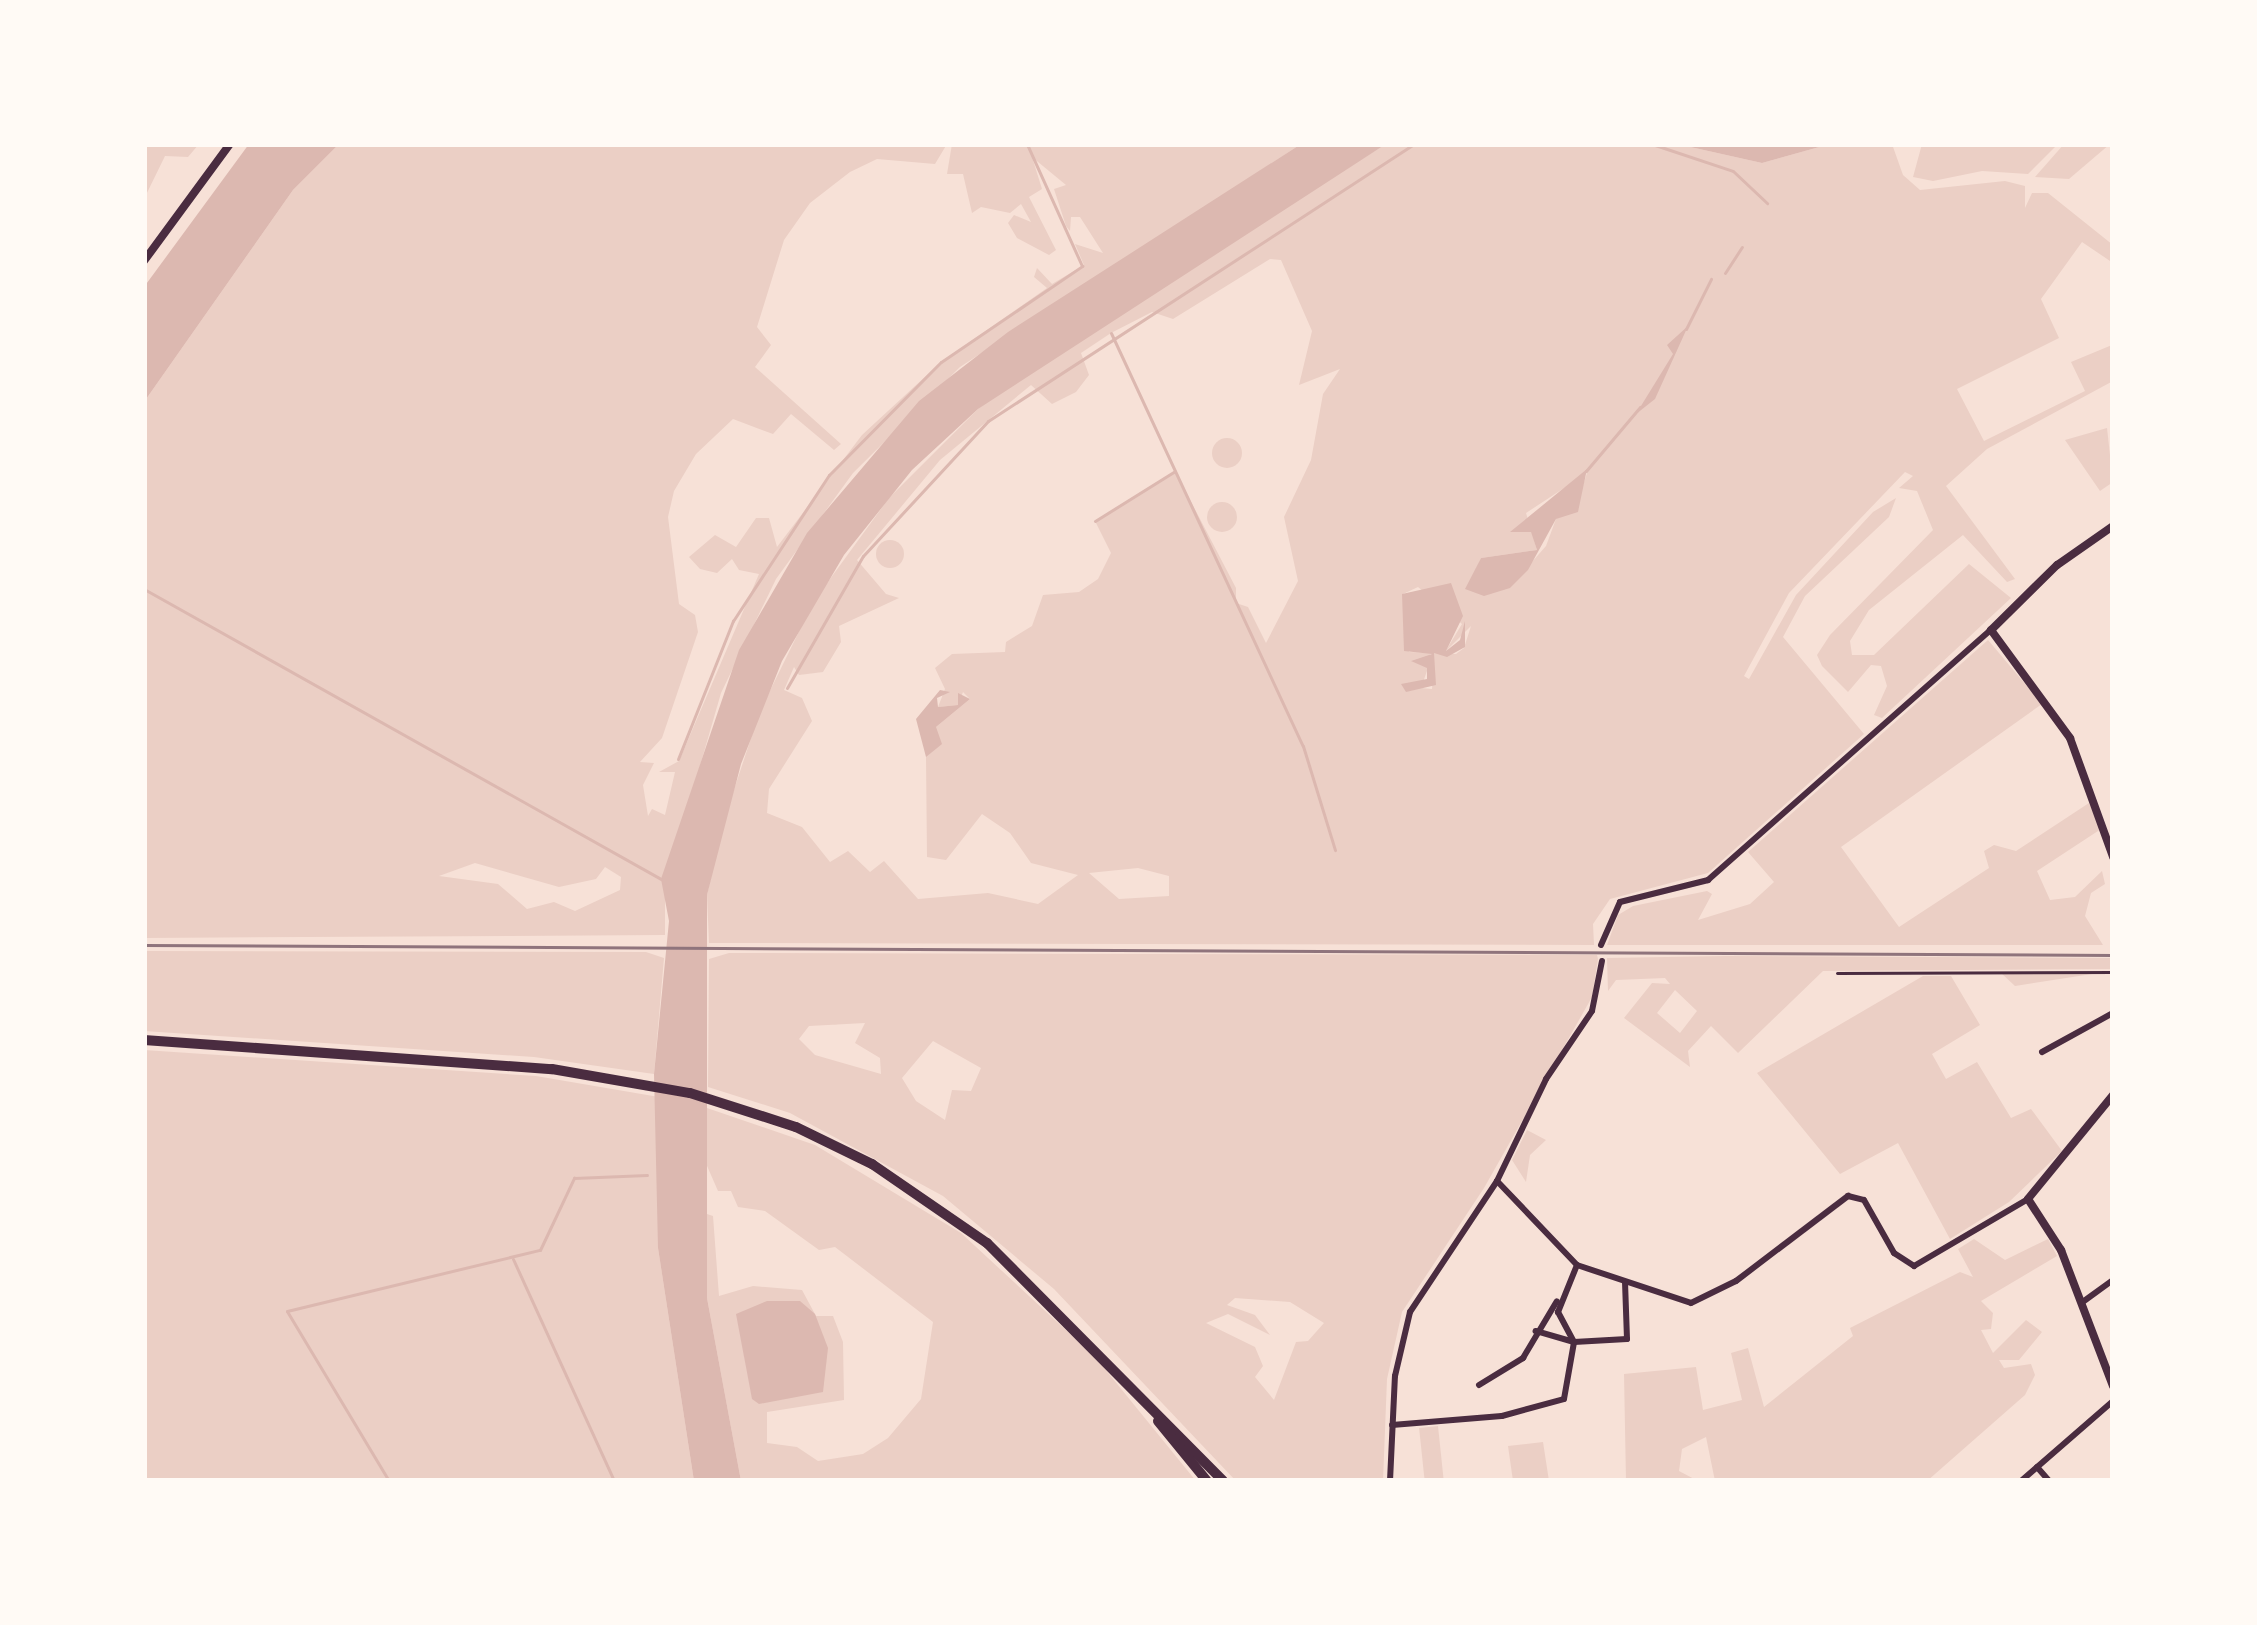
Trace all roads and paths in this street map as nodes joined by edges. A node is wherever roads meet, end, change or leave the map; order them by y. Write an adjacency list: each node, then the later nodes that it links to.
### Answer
1 (230, 144): 2 (street)
2 (144, 262)
3 (2113, 526): 4 (street)
4 (1991, 630): 5 (street); 6 (street)
5 (2113, 857)
6 (1601, 945)
7 (1602, 961): 14 (street)
8 (2113, 972): 9 (path)
9 (1838, 973)
10 (2113, 1013): 12 (street)
11 (144, 1040): 25 (highway)
12 (2042, 1052)
13 (2113, 1095): 15 (street)
14 (1497, 1181): 18 (street); 29 (street)
15 (2027, 1199): 20 (street); 22 (street)
16 (2113, 1239): 17 (street)
17 (2113, 1261)
18 (1577, 1265): 20 (street); 21 (street)
19 (2113, 1280): 22 (street)
20 (1624, 1282): 24 (street)
21 (1562, 1293): 23 (street); 24 (street)
22 (2084, 1301): 27 (street)
23 (1536, 1331): 24 (street); 26 (street)
24 (1574, 1342): 29 (street)
25 (1096, 1344): 31 (highway); 32 (highway)
26 (1479, 1384)
27 (2113, 1385)
28 (2113, 1400): 30 (street)
29 (1392, 1425): 33 (street)
30 (2037, 1467): 34 (street); 35 (street)
31 (1207, 1481)
32 (1223, 1481)
33 (1390, 1481)
34 (2021, 1481)
35 (2049, 1481)

